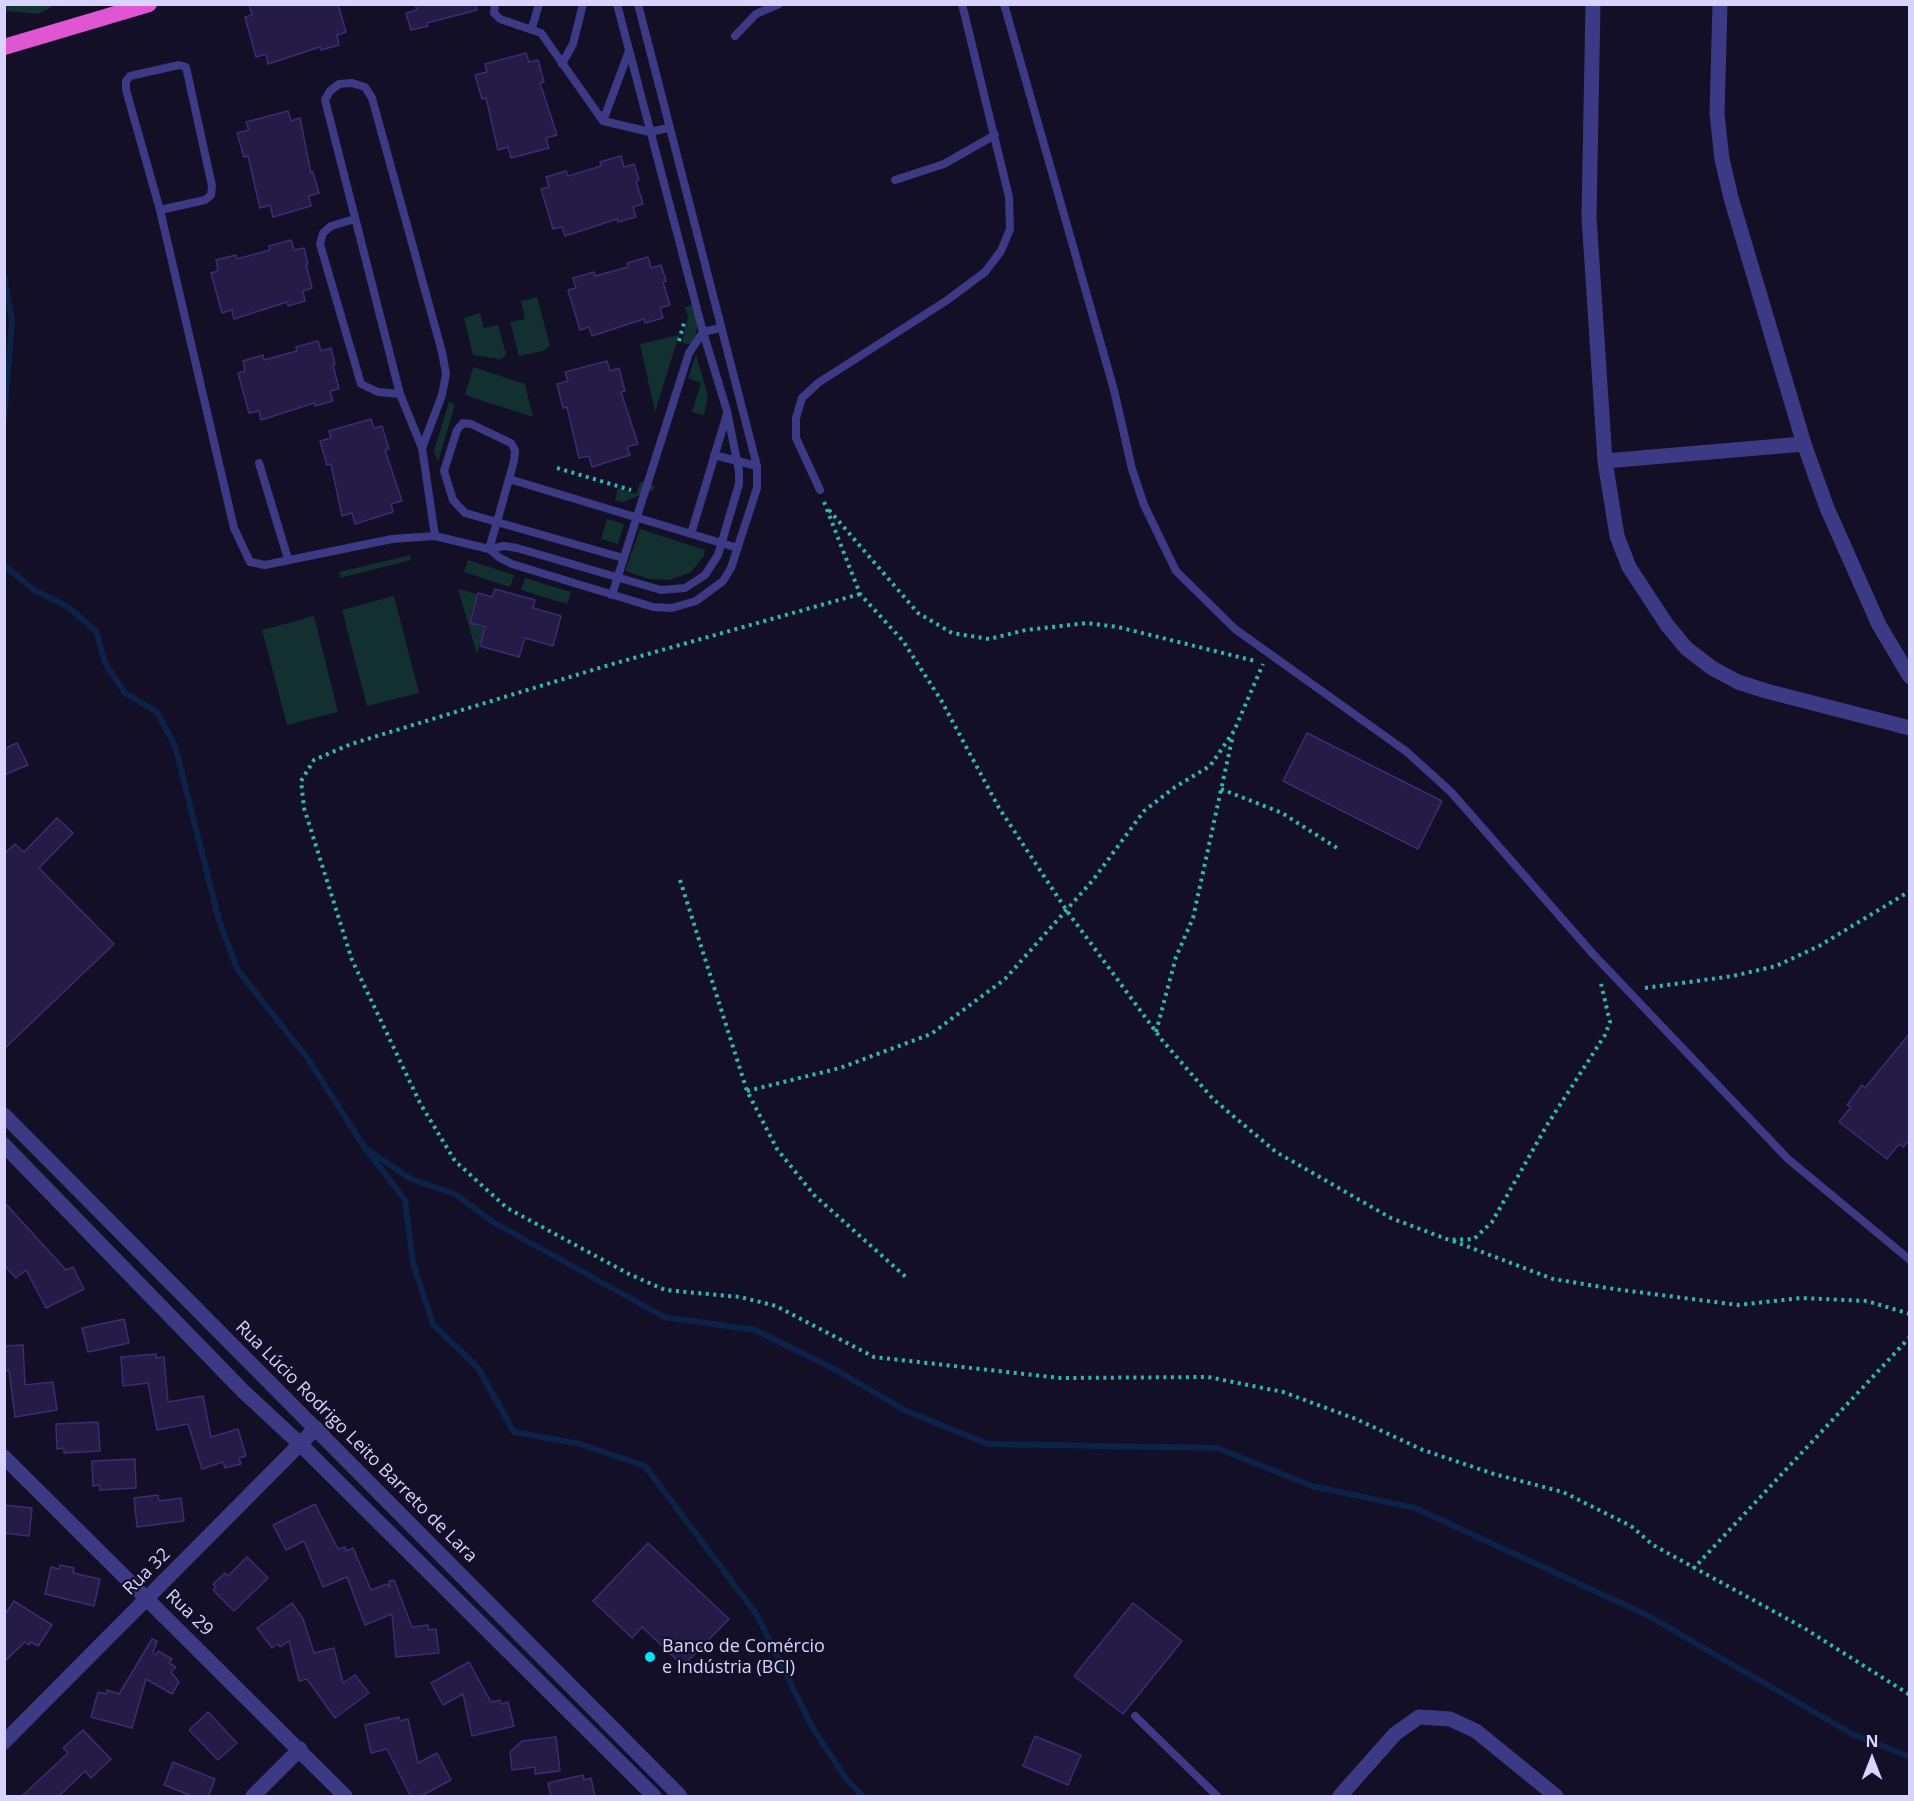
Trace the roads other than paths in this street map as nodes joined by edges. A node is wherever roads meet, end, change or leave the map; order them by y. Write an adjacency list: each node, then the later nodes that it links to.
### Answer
1 (149, 4): 14 (highway)
2 (495, 4): 12 (lane)
3 (539, 4): 12 (lane)
4 (583, 4): 16 (lane)
5 (617, 4): 15 (lane)
6 (638, 4): 18 (lane)
7 (779, 4): 13 (lane)
8 (962, 4): 20 (lane)
9 (1004, 4): 52 (lane)
10 (1593, 4): 32 (street)
11 (1720, 4): 28 (street)
12 (532, 28): 16 (lane)
13 (735, 36)
14 (4, 47)
15 (629, 51): 17 (lane); 19 (lane)
16 (562, 64): 17 (lane)
17 (603, 120): 19 (lane)
18 (668, 128): 19 (lane); 24 (lane)
19 (650, 132): 25 (lane)
20 (995, 135): 21 (lane); 36 (lane)
21 (895, 180)
22 (160, 210): 22 (lane); 45 (lane)
23 (356, 219): 26 (lane); 26 (lane); 29 (lane)
24 (720, 328): 25 (lane); 34 (lane)
25 (703, 332): 27 (lane); 37 (lane)
26 (400, 394): 29 (lane)
27 (727, 411): 30 (lane); 31 (lane)
28 (1804, 444): 32 (street); 48 (street)
29 (422, 448): 40 (lane)
30 (714, 455): 31 (lane); 39 (lane)
31 (736, 460): 34 (lane); 41 (lane)
32 (1605, 461): 49 (street)
33 (259, 463): 45 (lane)
34 (757, 466): 42 (lane)
35 (509, 479): 37 (lane); 38 (lane); 38 (lane)
36 (820, 490)
37 (636, 518): 39 (lane); 44 (lane)
38 (496, 522): 43 (lane); 44 (lane)
39 (691, 534): 41 (lane)
40 (435, 536): 43 (lane); 45 (lane)
41 (722, 543): 42 (lane); 46 (lane)
42 (738, 548): 47 (lane)
43 (489, 549): 46 (lane); 47 (lane)
44 (623, 558): 46 (lane)
45 (288, 559)
46 (616, 579): 47 (lane)
47 (612, 595)
48 (1910, 677)
49 (1909, 722)
50 (4, 1115): 53 (street, Rua Lúcio Rodrigo Leito Barreto de Lara)
51 (4, 1145): 54 (street)
52 (1910, 1260)
53 (316, 1428): 54 (street, Rua 32); 63 (street, Rua Lúcio Rodrigo Leito Barreto de Lara)
54 (300, 1444): 56 (street, Rua 32); 62 (street)
55 (4, 1457): 56 (street, Rua 29)
56 (147, 1599): 58 (street, Rua 32); 59 (street, Rua 29)
57 (1135, 1716): 64 (lane)
58 (4, 1742)
59 (300, 1749): 60 (street); 61 (street, Rua 29)
60 (253, 1797)
61 (345, 1797)
62 (654, 1797)
63 (680, 1797)
64 (1217, 1797)
65 (1340, 1797): 66 (street)
66 (1556, 1797)

